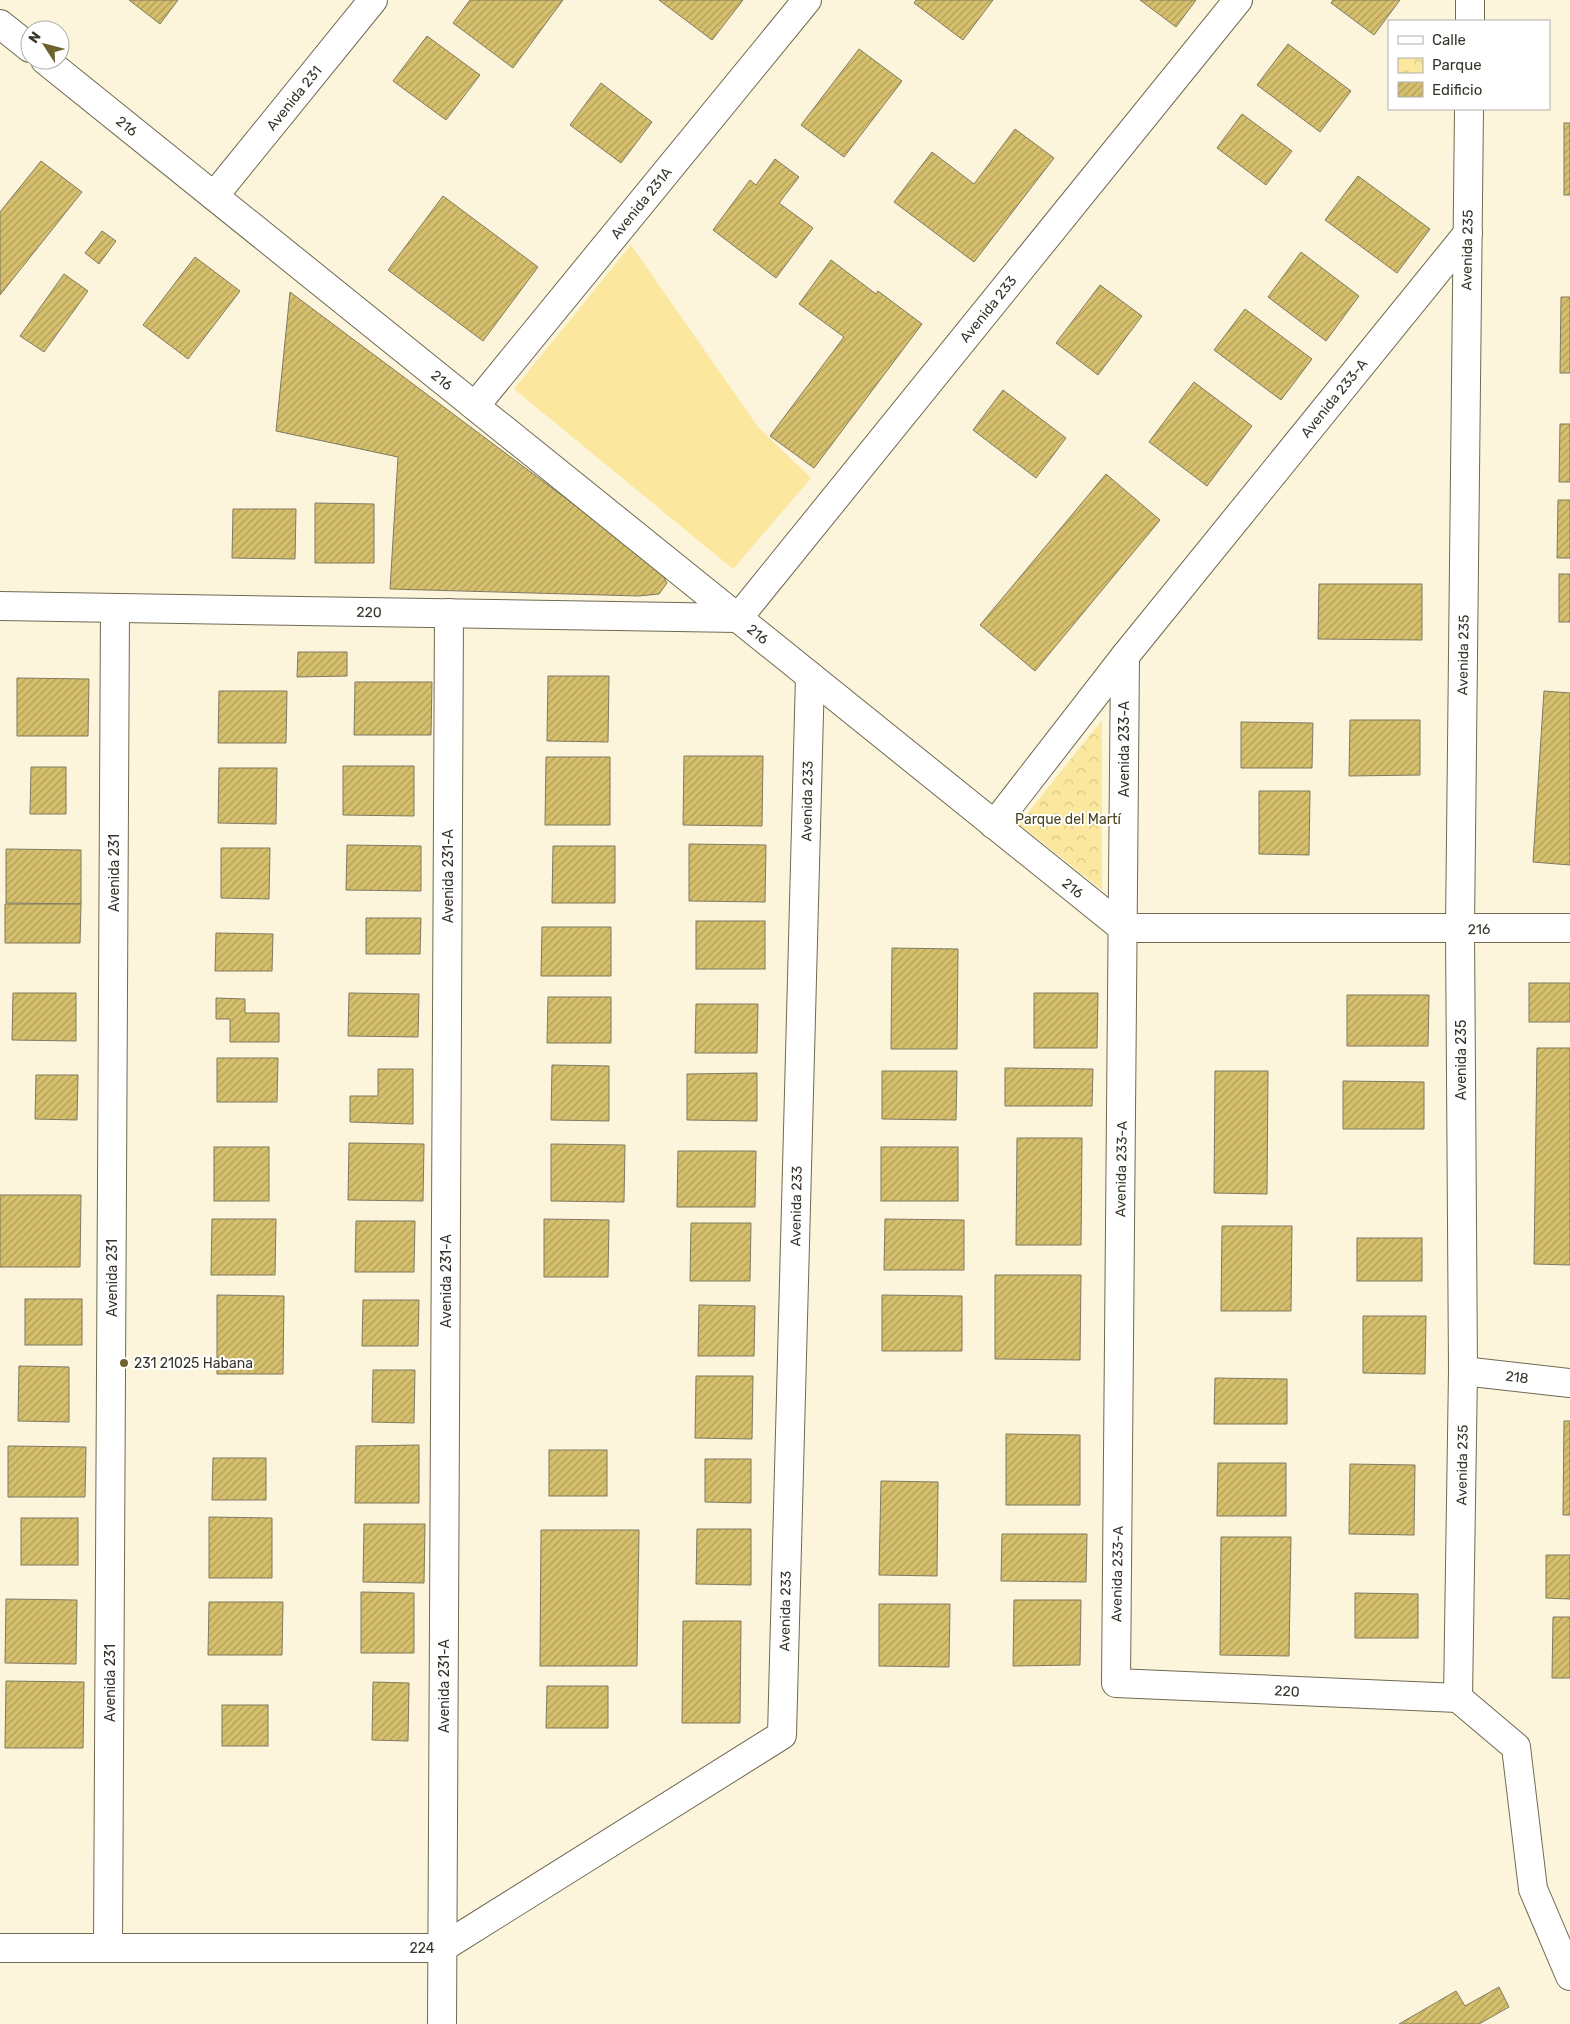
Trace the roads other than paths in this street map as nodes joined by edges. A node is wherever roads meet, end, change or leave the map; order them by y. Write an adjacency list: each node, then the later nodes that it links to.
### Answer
1 (373, 0): 10 (street, Avenida 231)
2 (807, 0): 12 (street, Avenida 231A)
3 (1238, 0): 16 (street, Avenida 233)
4 (1470, 0): 5 (street)
5 (1470, 20)
6 (0, 24): 7 (street)
7 (20, 40)
8 (57, 70): 10 (street, 216)
9 (1469, 110): 11 (street, Avenida 235)
10 (214, 196): 12 (street, 216)
11 (1468, 232): 17 (street, Avenida 233-A); 22 (street, Avenida 235)
12 (475, 406): 16 (street, 216)
13 (0, 606): 14 (street, 220)
14 (115, 608): 15 (street, 220); 28 (street, Avenida 231)
15 (449, 613): 16 (street, 220); 30 (street, Avenida 231-A)
16 (738, 618): 18 (street, 216)
17 (1125, 656): 19 (street, Avenida 233-A); 20 (street, Avenida 233-A)
18 (810, 676): 19 (street, 216); 27 (street, Avenida 233)
19 (994, 825): 20 (street, 216)
20 (1123, 928): 22 (street, 216); 25 (street, Avenida 233-A)
21 (1570, 928): 22 (street, 216)
22 (1460, 929): 23 (street, Avenida 235)
23 (1463, 1371): 24 (street, 218); 26 (street, Avenida 235)
24 (1570, 1383)
25 (1116, 1683): 26 (street, 220)
26 (1458, 1698): 31 (street)
27 (782, 1735): 30 (street, 224)
28 (108, 1947): 29 (street, 224); 30 (street, 224)
29 (0, 1948)
30 (442, 1948): 32 (street, Avenida 231-A)
31 (1570, 1976)
32 (442, 2024)

